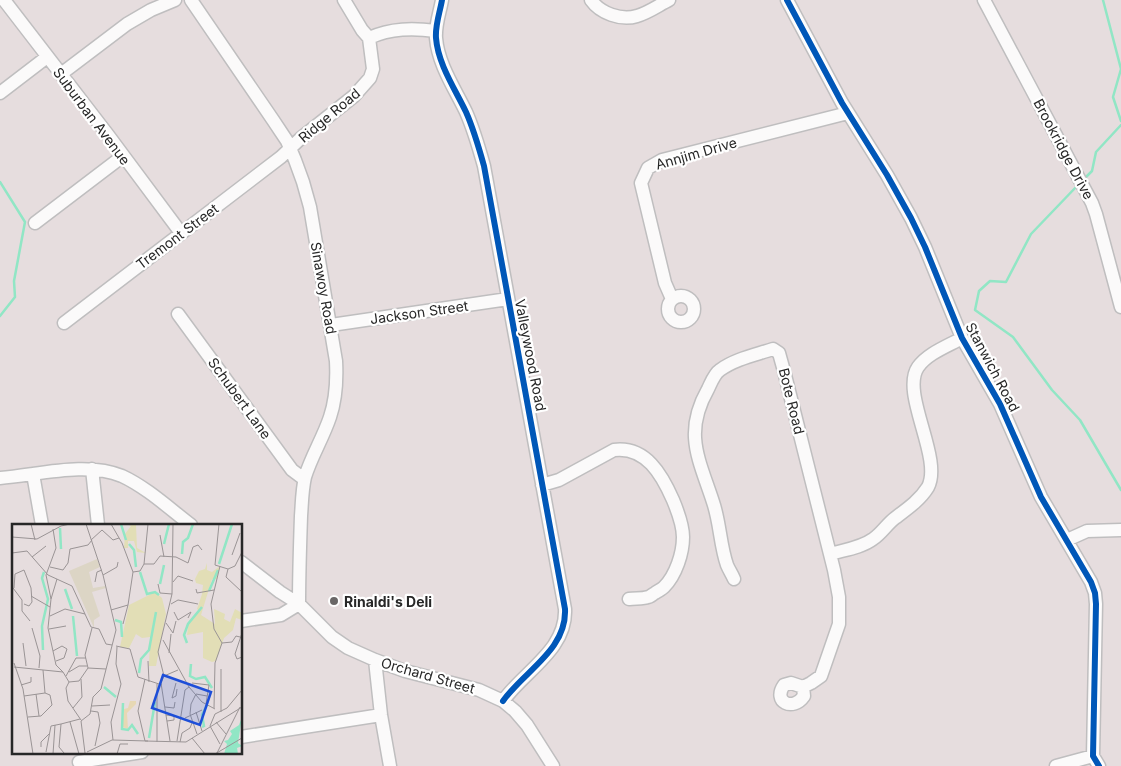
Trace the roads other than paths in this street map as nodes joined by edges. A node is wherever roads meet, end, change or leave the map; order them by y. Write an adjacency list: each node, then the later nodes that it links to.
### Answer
1 (4, 0): 12 (street, Suburban Avenue)
2 (175, 0): 13 (street)
3 (191, 0): 16 (street, Sinawoy Road)
4 (344, 0): 11 (street, Ridge Road)
5 (442, 0): 10 (street, Valleywood Road)
6 (591, 0): 7 (street)
7 (669, 0)
8 (788, 0): 15 (street, Stanwich Road)
9 (984, 0): 22 (street, Brookridge Drive)
10 (436, 31): 11 (street); 20 (street, Valleywood Road)
11 (369, 38): 16 (street, Ridge Road)
12 (47, 57): 13 (street, Suburban Avenue); 14 (street)
13 (60, 74): 17 (street, Suburban Avenue)
14 (0, 92)
15 (848, 113): 21 (street, Annjim Drive); 26 (street, Stanwich Road)
16 (290, 148): 19 (street, Tremont Street); 25 (street, Sinawoy Road)
17 (123, 156): 18 (street); 19 (street, Suburban Avenue)
18 (34, 223)
19 (181, 233): 24 (street, Tremont Street)
20 (508, 299): 25 (street, Jackson Street); 31 (street, Valleywood Road)
21 (672, 300)
22 (1121, 308)
23 (178, 314): 30 (street, Schubert Lane)
24 (64, 323)
25 (331, 325): 30 (street, Sinawoy Road)
26 (962, 338): 36 (street, Stanwich Road); 37 (street)
27 (92, 469): 28 (street); 33 (street); 34 (street)
28 (33, 474): 29 (street); 32 (street)
29 (0, 478)
30 (304, 479): 41 (street, Sinawoy Road)
31 (542, 485): 40 (street); 45 (street, Valleywood Road)
32 (42, 524)
33 (98, 524)
34 (190, 524)
35 (1117, 530): 36 (street)
36 (1067, 540): 50 (street, Stanwich Road)
37 (830, 554): 39 (street, Bote Road); 44 (street, Bote Road)
38 (242, 563): 41 (street, Orchard Street)
39 (734, 579)
40 (629, 599)
41 (299, 604): 42 (street); 43 (street, Orchard Street)
42 (242, 621)
43 (375, 660): 45 (street, Orchard Street); 46 (street)
44 (802, 687)
45 (504, 701): 52 (street, Orchard Street)
46 (382, 715): 47 (street); 51 (street)
47 (242, 737)
48 (126, 754): 49 (street)
49 (79, 760)
50 (1096, 761): 53 (street)
51 (390, 766)
52 (553, 766)
53 (1056, 766)

